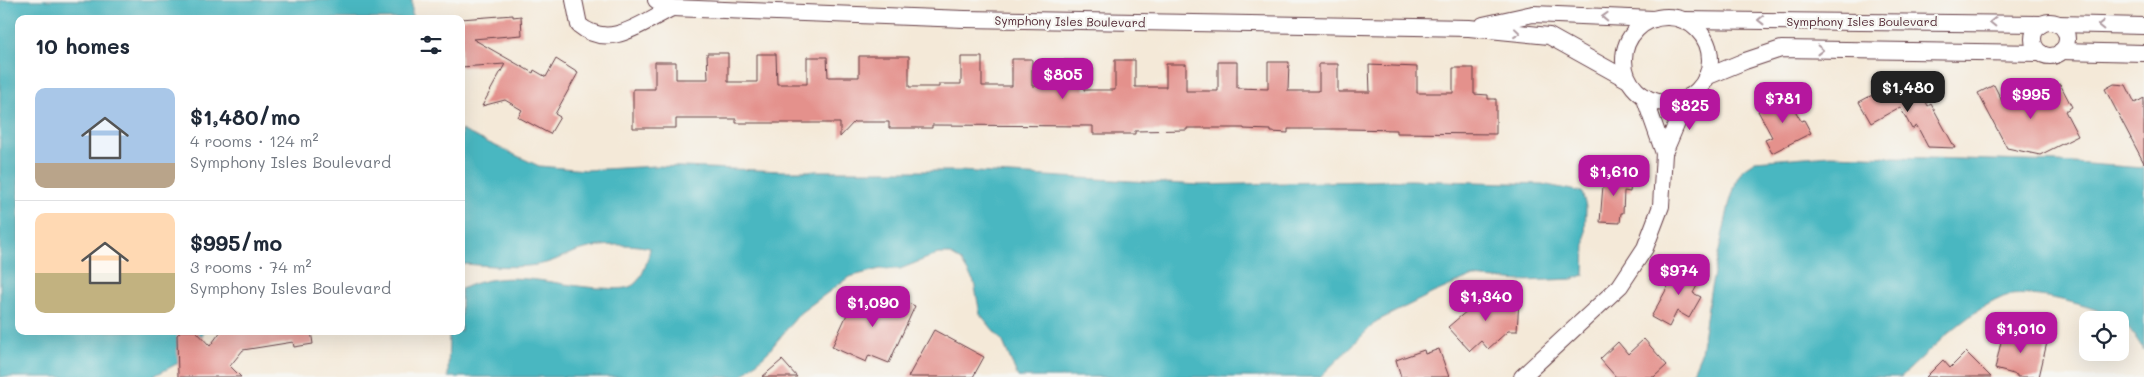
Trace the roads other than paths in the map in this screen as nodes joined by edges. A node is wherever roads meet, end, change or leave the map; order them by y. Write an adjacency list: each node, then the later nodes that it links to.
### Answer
1 (574, 0): 3 (street, Symphony Isles Boulevard)
2 (656, 0): 3 (street, Symphony Isles Boulevard)
3 (672, 8): 8 (street, Symphony Isles Boulevard)
4 (1654, 19): 5 (street, Symphony Isles Boulevard); 8 (street, Symphony Isles Boulevard, one-way to 8); 13 (street)
5 (1682, 20): 6 (street, Symphony Isles Boulevard, one-way to 5); 12 (street)
6 (2050, 24): 7 (street, Symphony Isles Boulevard, one-way to 6); 9 (street); 10 (street)
7 (2144, 26)
8 (1469, 28): 13 (street, Symphony Isles Boulevard, one-way to 13)
9 (2061, 51): 10 (street); 11 (street)
10 (2041, 53): 12 (street, Symphony Isles Boulevard, one-way to 10)
11 (2144, 54)
12 (1706, 76): 15 (street, Symphony Isles Boulevard)
13 (1628, 80): 14 (street, Symphony Isles Boulevard)
14 (1644, 96): 15 (street); 16 (street, Symphony Isles Boulevard)
15 (1688, 97): 16 (street, Symphony Isles Boulevard)
16 (1664, 153): 17 (street, Symphony Isles Boulevard)
17 (1522, 377)

